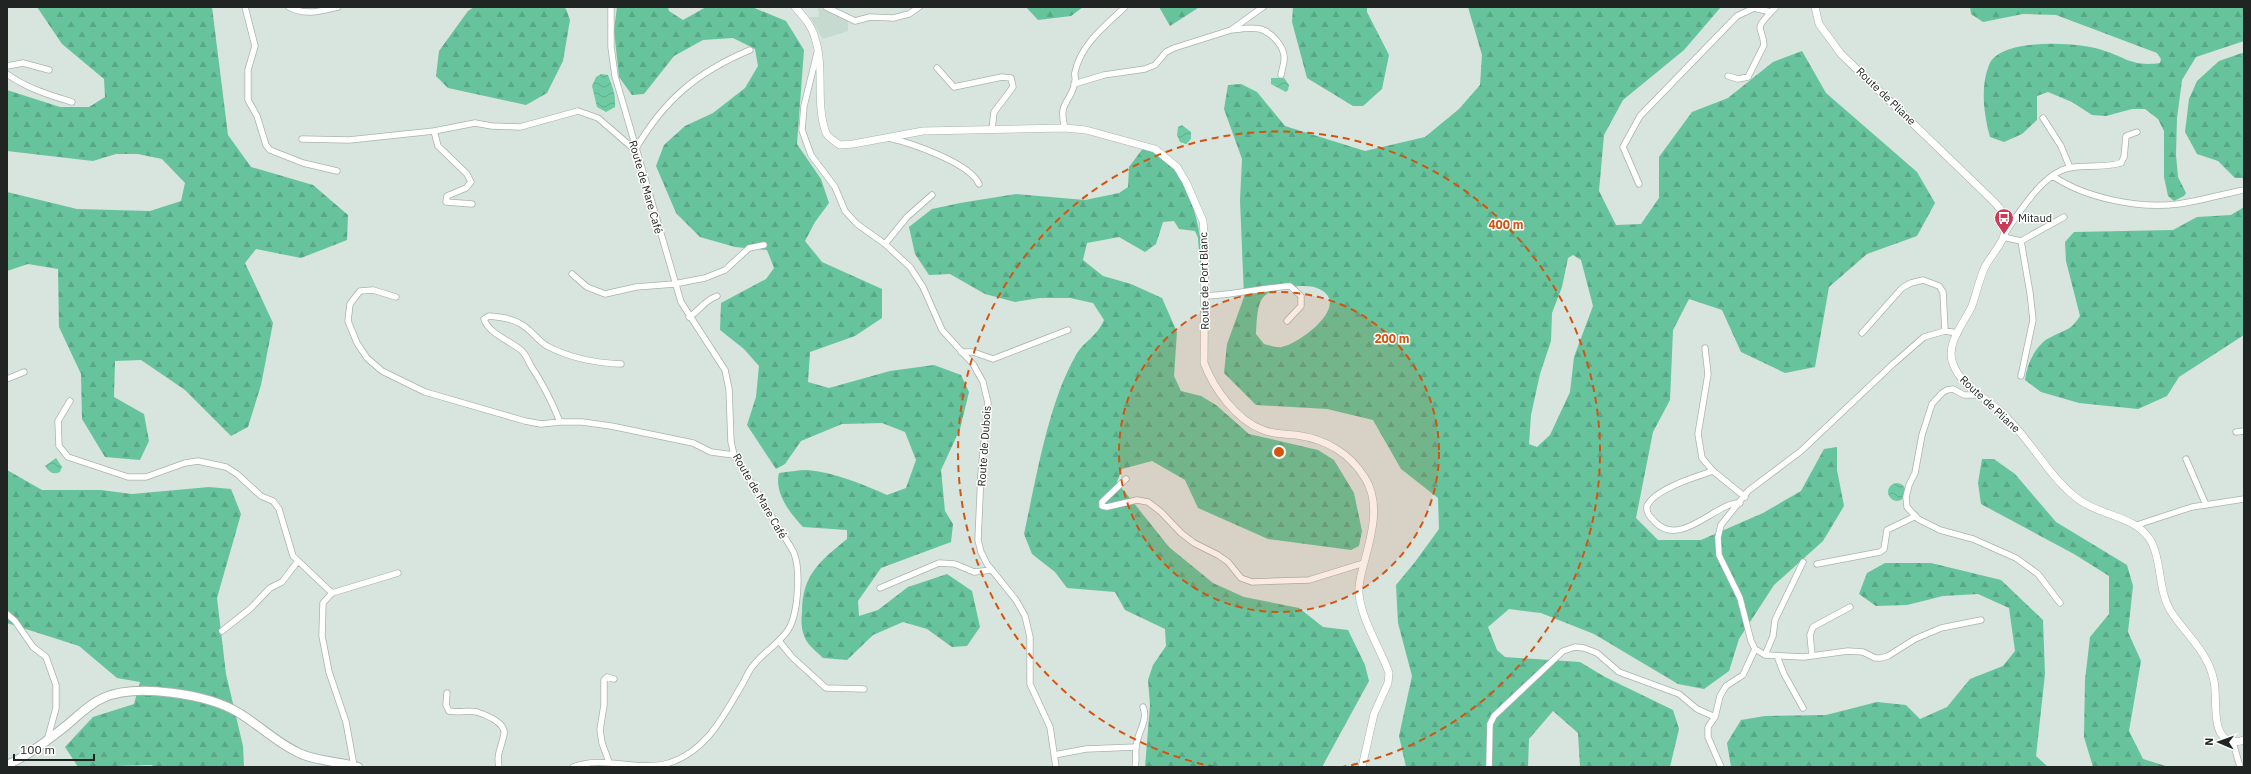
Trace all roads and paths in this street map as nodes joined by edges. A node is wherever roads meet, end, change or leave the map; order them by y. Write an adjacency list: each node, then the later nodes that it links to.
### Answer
1 (245, 7): 33 (street)
2 (289, 7): 3 (street)
3 (338, 7)
4 (611, 7): 31 (street, Route de Mare Café)
5 (795, 7): 15 (street, Route de Port Blanc)
6 (826, 7): 7 (street)
7 (919, 7)
8 (1125, 7): 22 (street)
9 (1263, 7): 13 (street)
10 (1776, 7): 12 (street)
11 (1814, 7): 41 (street, Route de Pliane)
12 (1771, 12): 21 (street); 36 (street)
13 (1231, 30): 20 (street); 22 (street)
14 (750, 50): 31 (street)
15 (818, 52): 29 (street, Route de Port Blanc); 43 (street, Route de Dubois)
16 (7, 66): 18 (street)
17 (937, 68): 26 (street)
18 (49, 70)
19 (7, 74): 23 (street)
20 (1281, 75)
21 (1728, 76)
22 (1074, 84): 25 (street)
23 (72, 102)
24 (2043, 118): 32 (street)
25 (1065, 128): 26 (street, Route de Port Blanc); 48 (street, Route de Port Blanc)
26 (992, 129): 29 (street, Route de Port Blanc)
27 (434, 131): 30 (street); 31 (street); 39 (street)
28 (2137, 132): 32 (street)
29 (888, 138): 35 (street)
30 (302, 139)
31 (635, 150): 46 (street, Route de Mare Café)
32 (2070, 168): 34 (street)
33 (337, 171)
34 (2053, 176): 37 (street); 41 (street)
35 (979, 184)
36 (1639, 184)
37 (2244, 190)
38 (932, 195): 43 (street)
39 (472, 204)
40 (2064, 217): 42 (street)
41 (2003, 236): 42 (street); 55 (street, Route de Pliane)
42 (2021, 241): 60 (street)
43 (885, 244): 57 (street, Route de Dubois)
44 (764, 245): 46 (street)
45 (572, 274): 46 (street)
46 (674, 284): 50 (street, Route de Mare Café)
47 (717, 296): 50 (street)
48 (1205, 296): 51 (street); 79 (street, Route de Port Blanc)
49 (396, 297): 64 (street)
50 (689, 317): 67 (street, Route de Mare Café)
51 (1287, 321)
52 (1068, 330): 57 (street)
53 (1945, 331): 54 (street); 55 (street); 71 (street)
54 (1862, 333)
55 (1958, 333): 62 (street, Route de Pliane)
56 (1705, 348): 69 (street)
57 (961, 352): 81 (street, Route de Dubois)
58 (621, 364): 64 (street)
59 (24, 372): 61 (street)
60 (2021, 376)
61 (7, 379)
62 (1978, 395): 75 (street); 76 (street, Route de Pliane)
63 (70, 401): 77 (street)
64 (560, 422): 67 (street)
65 (2244, 431): 66 (street)
66 (2236, 432)
67 (734, 455): 90 (street, Route de Mare Café)
68 (2186, 459): 74 (street)
69 (1713, 471): 71 (street); 73 (street)
70 (1126, 479): 79 (street)
71 (1745, 497): 73 (street)
72 (2244, 499): 74 (street)
73 (1740, 503): 91 (street)
74 (2206, 505): 76 (street)
75 (1916, 516): 80 (street); 85 (street)
76 (2137, 525): 103 (street, Route de Pliane)
77 (298, 561): 84 (street); 89 (street)
78 (1803, 562): 92 (street)
79 (1364, 563): 113 (street, Route de Port Blanc)
80 (1817, 564)
81 (992, 570): 83 (street); 105 (street, Route de Dubois)
82 (398, 572): 84 (street)
83 (880, 588)
84 (332, 593): 108 (street)
85 (2060, 603)
86 (1850, 607): 94 (street)
87 (7, 614): 102 (street)
88 (1981, 620): 94 (street)
89 (222, 631)
90 (780, 641): 96 (street); 106 (street, Route de Mare Café)
91 (1755, 649): 92 (street); 100 (street)
92 (1765, 655): 93 (street)
93 (1777, 656): 94 (street); 99 (street)
94 (1812, 656)
95 (614, 679): 106 (street)
96 (864, 690)
97 (447, 693): 109 (street)
98 (1143, 707): 104 (street)
99 (1803, 708)
100 (1715, 717): 114 (street); 115 (street)
101 (2244, 740): 103 (street)
102 (46, 741): 107 (main road); 108 (main road)
103 (2233, 742): 116 (street)
104 (1136, 747): 105 (street); 112 (street)
105 (1054, 755): 111 (street, Route de Dubois)
106 (609, 762): 110 (street, Route de Mare Café)
107 (7, 765)
108 (356, 766)
109 (499, 767)
110 (573, 767)
111 (1056, 767)
112 (1135, 767)
113 (1362, 767)
114 (1489, 767)
115 (1721, 767)
116 (2240, 767)

